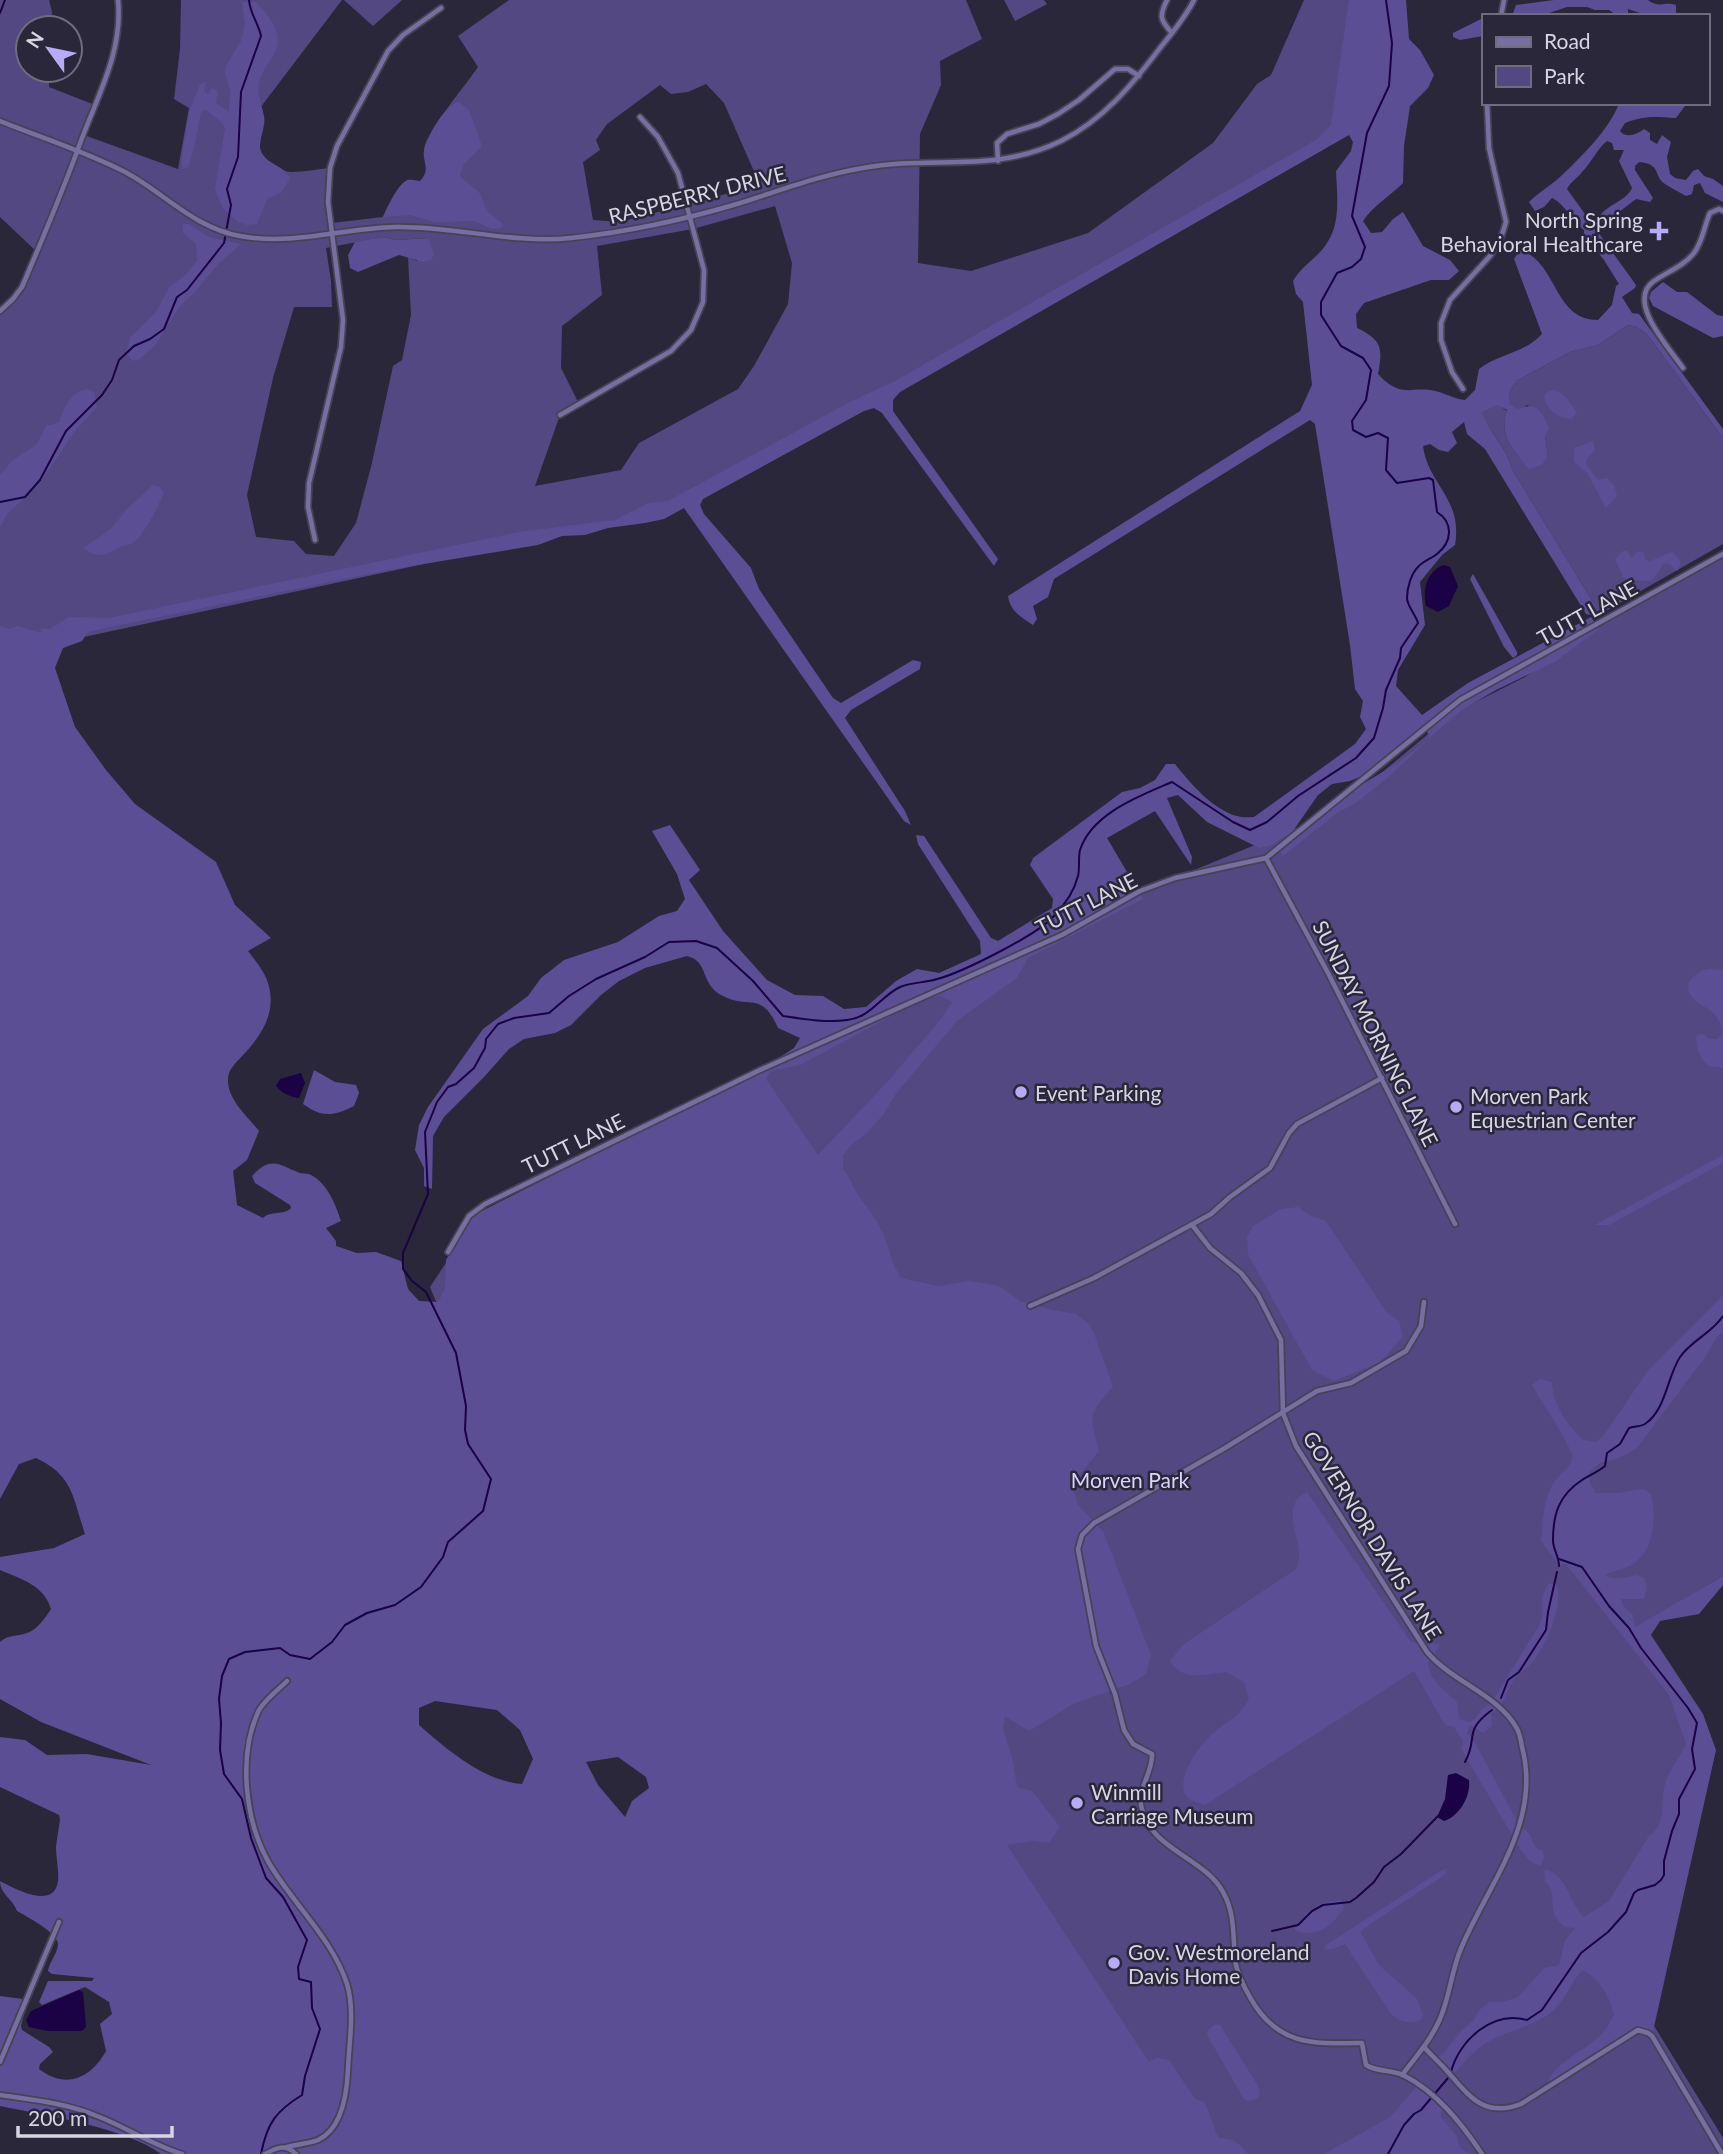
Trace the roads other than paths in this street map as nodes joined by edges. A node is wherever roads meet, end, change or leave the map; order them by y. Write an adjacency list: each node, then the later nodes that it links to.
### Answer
1 (118, 0): 10 (street)
2 (1167, 0): 5 (street)
3 (1194, 0): 5 (street, RASPBERRY DRIVE)
4 (441, 8): 14 (street)
5 (1172, 33): 6 (street, RASPBERRY DRIVE)
6 (1139, 76): 11 (street, RASPBERRY DRIVE); 11 (street)
7 (1487, 105): 17 (street)
8 (640, 117): 13 (street)
9 (0, 121): 10 (street, RASPBERRY DRIVE)
10 (77, 152): 14 (street, RASPBERRY DRIVE); 15 (street)
11 (998, 161): 13 (street, RASPBERRY DRIVE)
12 (1723, 211): 16 (street)
13 (690, 217): 14 (street, RASPBERRY DRIVE); 18 (street)
14 (332, 233): 19 (street)
15 (0, 311)
16 (1683, 368)
17 (1463, 389)
18 (560, 415)
19 (315, 540)
20 (1723, 554): 21 (street, TUTT LANE)
21 (1266, 858): 22 (street, SUNDAY MORNING LANE); 25 (street, TUTT LANE)
22 (1382, 1078): 23 (street, SUNDAY MORNING LANE); 24 (street)
23 (1455, 1224)
24 (1193, 1226): 27 (street); 28 (street, GOVERNOR DAVIS LANE)
25 (448, 1252)
26 (1424, 1302): 28 (street)
27 (1030, 1306)
28 (1283, 1413): 31 (street, GOVERNOR DAVIS LANE); 33 (street)
29 (287, 1681): 35 (street)
30 (59, 1922): 32 (street)
31 (1424, 2048): 33 (street, GOVERNOR DAVIS LANE); 40 (street)
32 (0, 2062)
33 (1402, 2075): 39 (street)
34 (0, 2095): 36 (street)
35 (287, 2147): 37 (street); 38 (street)
36 (182, 2154)
37 (265, 2154)
38 (296, 2154)
39 (1482, 2154)
40 (1722, 2154)

